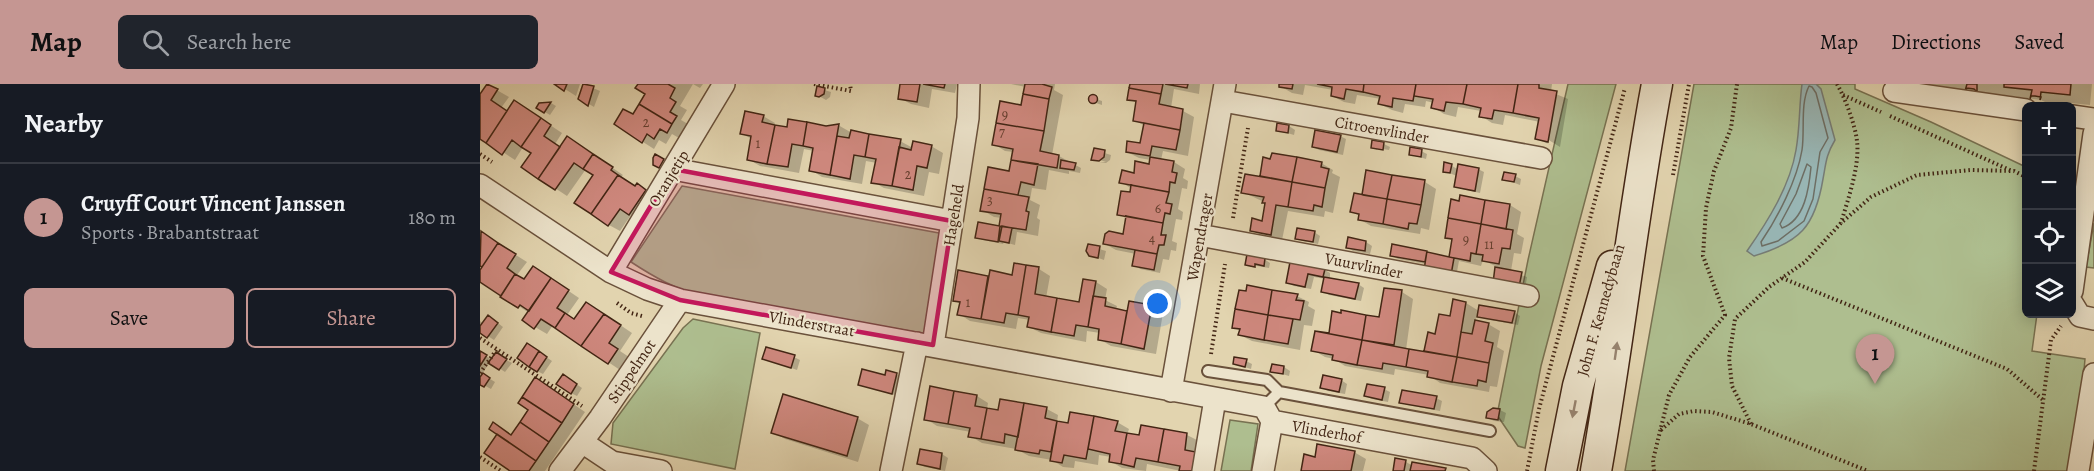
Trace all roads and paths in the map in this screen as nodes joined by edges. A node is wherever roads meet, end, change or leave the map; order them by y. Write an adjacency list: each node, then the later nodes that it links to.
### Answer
1 (724, 84): 19 (street, Oranjetip)
2 (814, 84): 3 (path)
3 (850, 84)
4 (969, 84): 23 (street, Hageheld)
5 (1626, 84): 59 (path)
6 (1658, 84): 16 (main road, John F. Kennedybaan)
7 (1737, 84): 32 (path)
8 (1837, 84): 11 (path)
9 (1894, 91): 12 (street)
10 (1224, 93): 17 (street, Citroenvlinder); 25 (street, Wapendrager)
11 (1843, 95): 20 (path); 24 (path)
12 (2022, 109)
13 (2076, 117): 14 (street)
14 (2094, 119)
15 (2094, 134): 18 (street)
16 (1645, 150): 60 (main road, John F. Kennedybaan, one-way to 60); 61 (main road, John F. Kennedybaan, one-way to 16)
17 (1541, 158)
18 (2092, 160): 26 (street)
19 (673, 169): 23 (street); 27 (street, Oranjetip)
20 (2014, 171): 21 (path); 24 (path)
21 (2022, 175)
22 (480, 185): 27 (street, Vlinderstraat)
23 (952, 221): 37 (street, Hageheld)
24 (1841, 223): 28 (path)
25 (1199, 235): 29 (street, Vuurvlinder); 42 (street, Wapendrager)
26 (2076, 265)
27 (611, 272): 30 (street, Vlinderstraat)
28 (1781, 278): 33 (path); 44 (path)
29 (1528, 296)
30 (680, 300): 37 (street, Vlinderstraat); 46 (street, Stippelmot)
31 (2076, 310): 34 (street)
32 (1725, 315): 33 (path); 48 (path)
33 (1735, 319): 47 (path)
34 (2094, 319)
35 (2063, 322): 44 (path)
36 (480, 338): 38 (path)
37 (925, 344): 42 (street, Vlinderstraat); 55 (street)
38 (496, 349): 40 (path); 46 (path)
39 (1208, 371): 45 (lane)
40 (480, 373)
41 (2094, 374): 65 (street)
42 (1171, 391): 43 (street, Vlinderhof)
43 (1215, 399): 45 (street, Vlinderhof); 56 (street)
44 (2043, 400): 64 (path)
45 (1272, 407): 49 (lane); 57 (street); 58 (street, Vlinderhof)
46 (600, 418): 50 (street, Stippelmot)
47 (1751, 424): 48 (path); 63 (path)
48 (1660, 430): 62 (path)
49 (1490, 431)
50 (582, 442): 53 (street, Stippelmot); 54 (street)
51 (480, 457): 52 (path)
52 (501, 471)
53 (560, 471)
54 (661, 471)
55 (893, 471)
56 (1203, 471)
57 (1263, 471)
58 (1486, 471)
59 (1527, 471)
60 (1562, 471)
61 (1596, 471)
62 (1654, 471)
63 (1868, 471)
64 (2034, 471)
65 (2078, 471)

